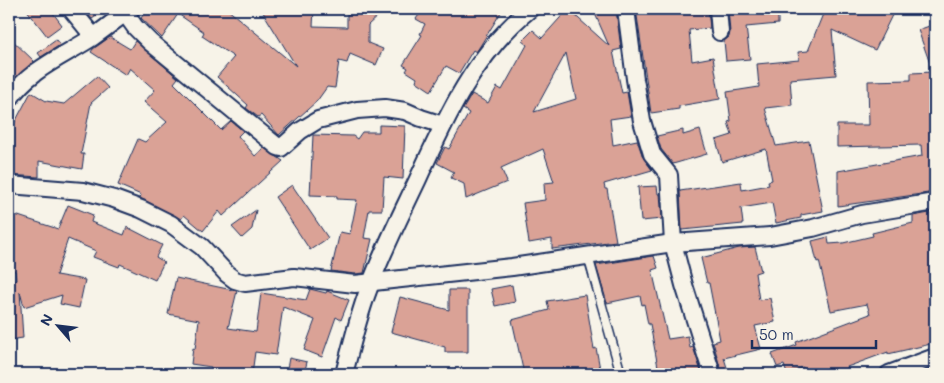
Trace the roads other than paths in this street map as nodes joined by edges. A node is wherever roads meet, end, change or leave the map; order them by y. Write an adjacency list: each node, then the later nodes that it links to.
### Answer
1 (71, 9): 7 (street)
2 (530, 9): 9 (street)
3 (626, 9): 12 (street)
4 (718, 9): 6 (street)
5 (128, 11): 7 (street); 9 (street)
6 (720, 32)
7 (93, 36): 8 (street)
8 (9, 100)
9 (443, 125): 14 (street)
10 (9, 185): 14 (street)
11 (935, 202): 12 (street)
12 (673, 243): 13 (street); 18 (street)
13 (588, 256): 14 (street); 17 (lane)
14 (370, 284): 16 (street)
15 (935, 357): 19 (street)
16 (344, 374)
17 (621, 374)
18 (712, 374)
19 (889, 374)

